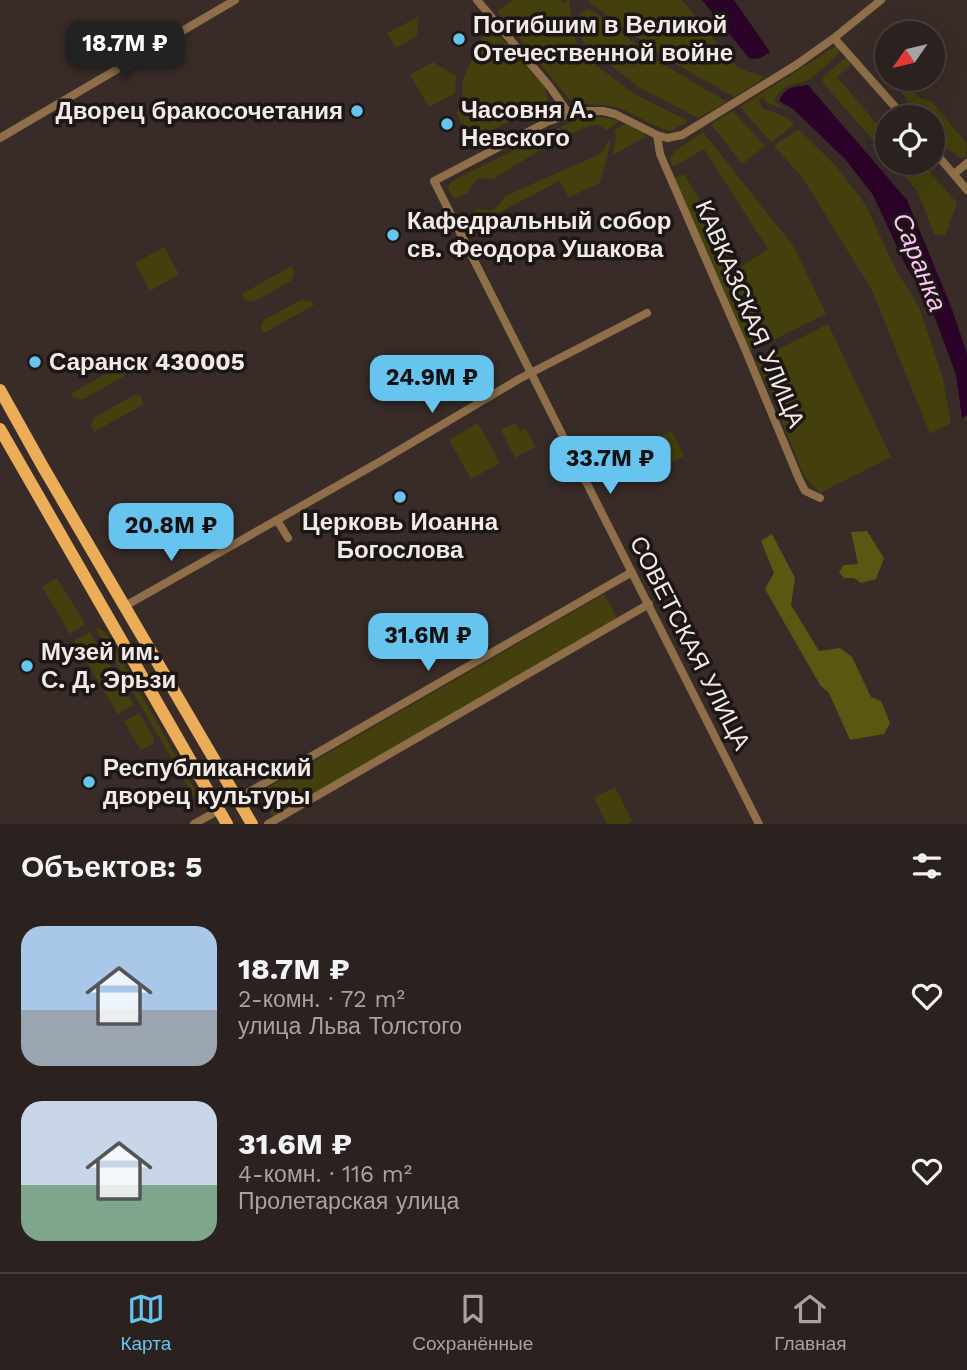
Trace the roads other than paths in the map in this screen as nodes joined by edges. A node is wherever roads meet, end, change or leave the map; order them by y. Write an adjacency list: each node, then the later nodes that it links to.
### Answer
1 (235, 0): 8 (street)
2 (477, 0): 6 (street)
3 (881, 0): 4 (street)
4 (834, 38): 5 (street); 7 (street)
5 (893, 105)
6 (569, 114): 7 (street); 14 (street, СОВЕТСКАЯ УЛИЦА)
7 (657, 135): 18 (street, КАВКАЗСКАЯ УЛИЦА)
8 (0, 138)
9 (967, 163): 11 (street)
10 (945, 164): 11 (street)
11 (954, 174): 12 (street)
12 (967, 190)
13 (647, 313): 14 (street)
14 (531, 372): 19 (street); 21 (street, СОВЕТСКАЯ УЛИЦА)
15 (0, 390): 16 (main road)
16 (20, 415): 17 (main road); 23 (main road)
17 (0, 428): 25 (main road)
18 (820, 498)
19 (277, 520): 20 (street); 23 (street)
20 (288, 538)
21 (632, 572): 22 (street, СОВЕТСКАЯ УЛИЦА); 24 (street)
22 (649, 604): 29 (street); 30 (street, СОВЕТСКАЯ УЛИЦА)
23 (125, 607): 24 (main road)
24 (237, 799): 25 (main road); 28 (main road)
25 (219, 810): 26 (street); 27 (main road)
26 (194, 824)
27 (227, 824)
28 (252, 824)
29 (268, 824)
30 (759, 824)

